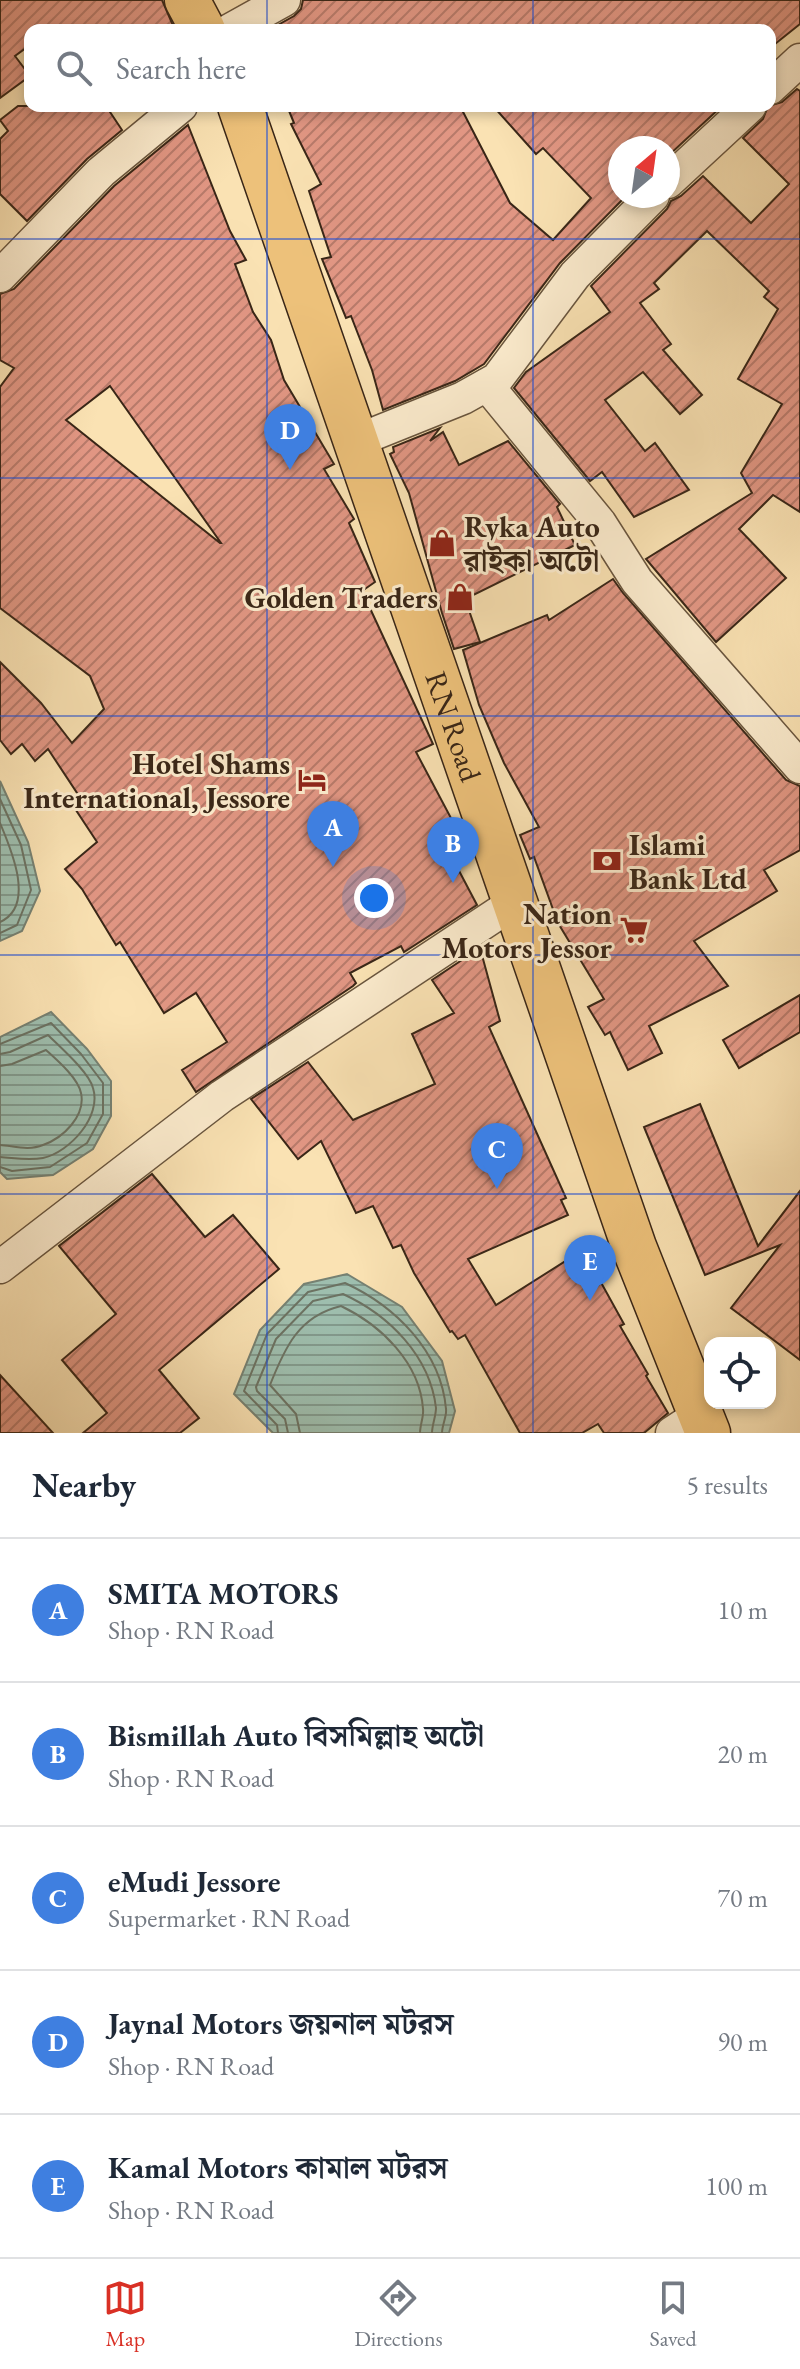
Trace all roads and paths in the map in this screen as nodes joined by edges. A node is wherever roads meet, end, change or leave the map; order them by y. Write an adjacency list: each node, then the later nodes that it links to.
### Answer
1 (187, 0): 3 (highway)
2 (284, 0): 4 (street)
3 (200, 24)
4 (241, 24)
5 (800, 60): 6 (street)
6 (776, 82)
7 (174, 112): 12 (street)
8 (242, 112): 14 (highway, RN Road)
9 (744, 112): 10 (street)
10 (680, 171)
11 (641, 208): 13 (street)
12 (5, 261)
13 (487, 385): 14 (street); 15 (street)
14 (356, 441): 16 (highway, RN Road)
15 (800, 767)
16 (515, 902): 17 (street); 18 (highway, RN Road)
17 (0, 1267)
18 (694, 1427)

